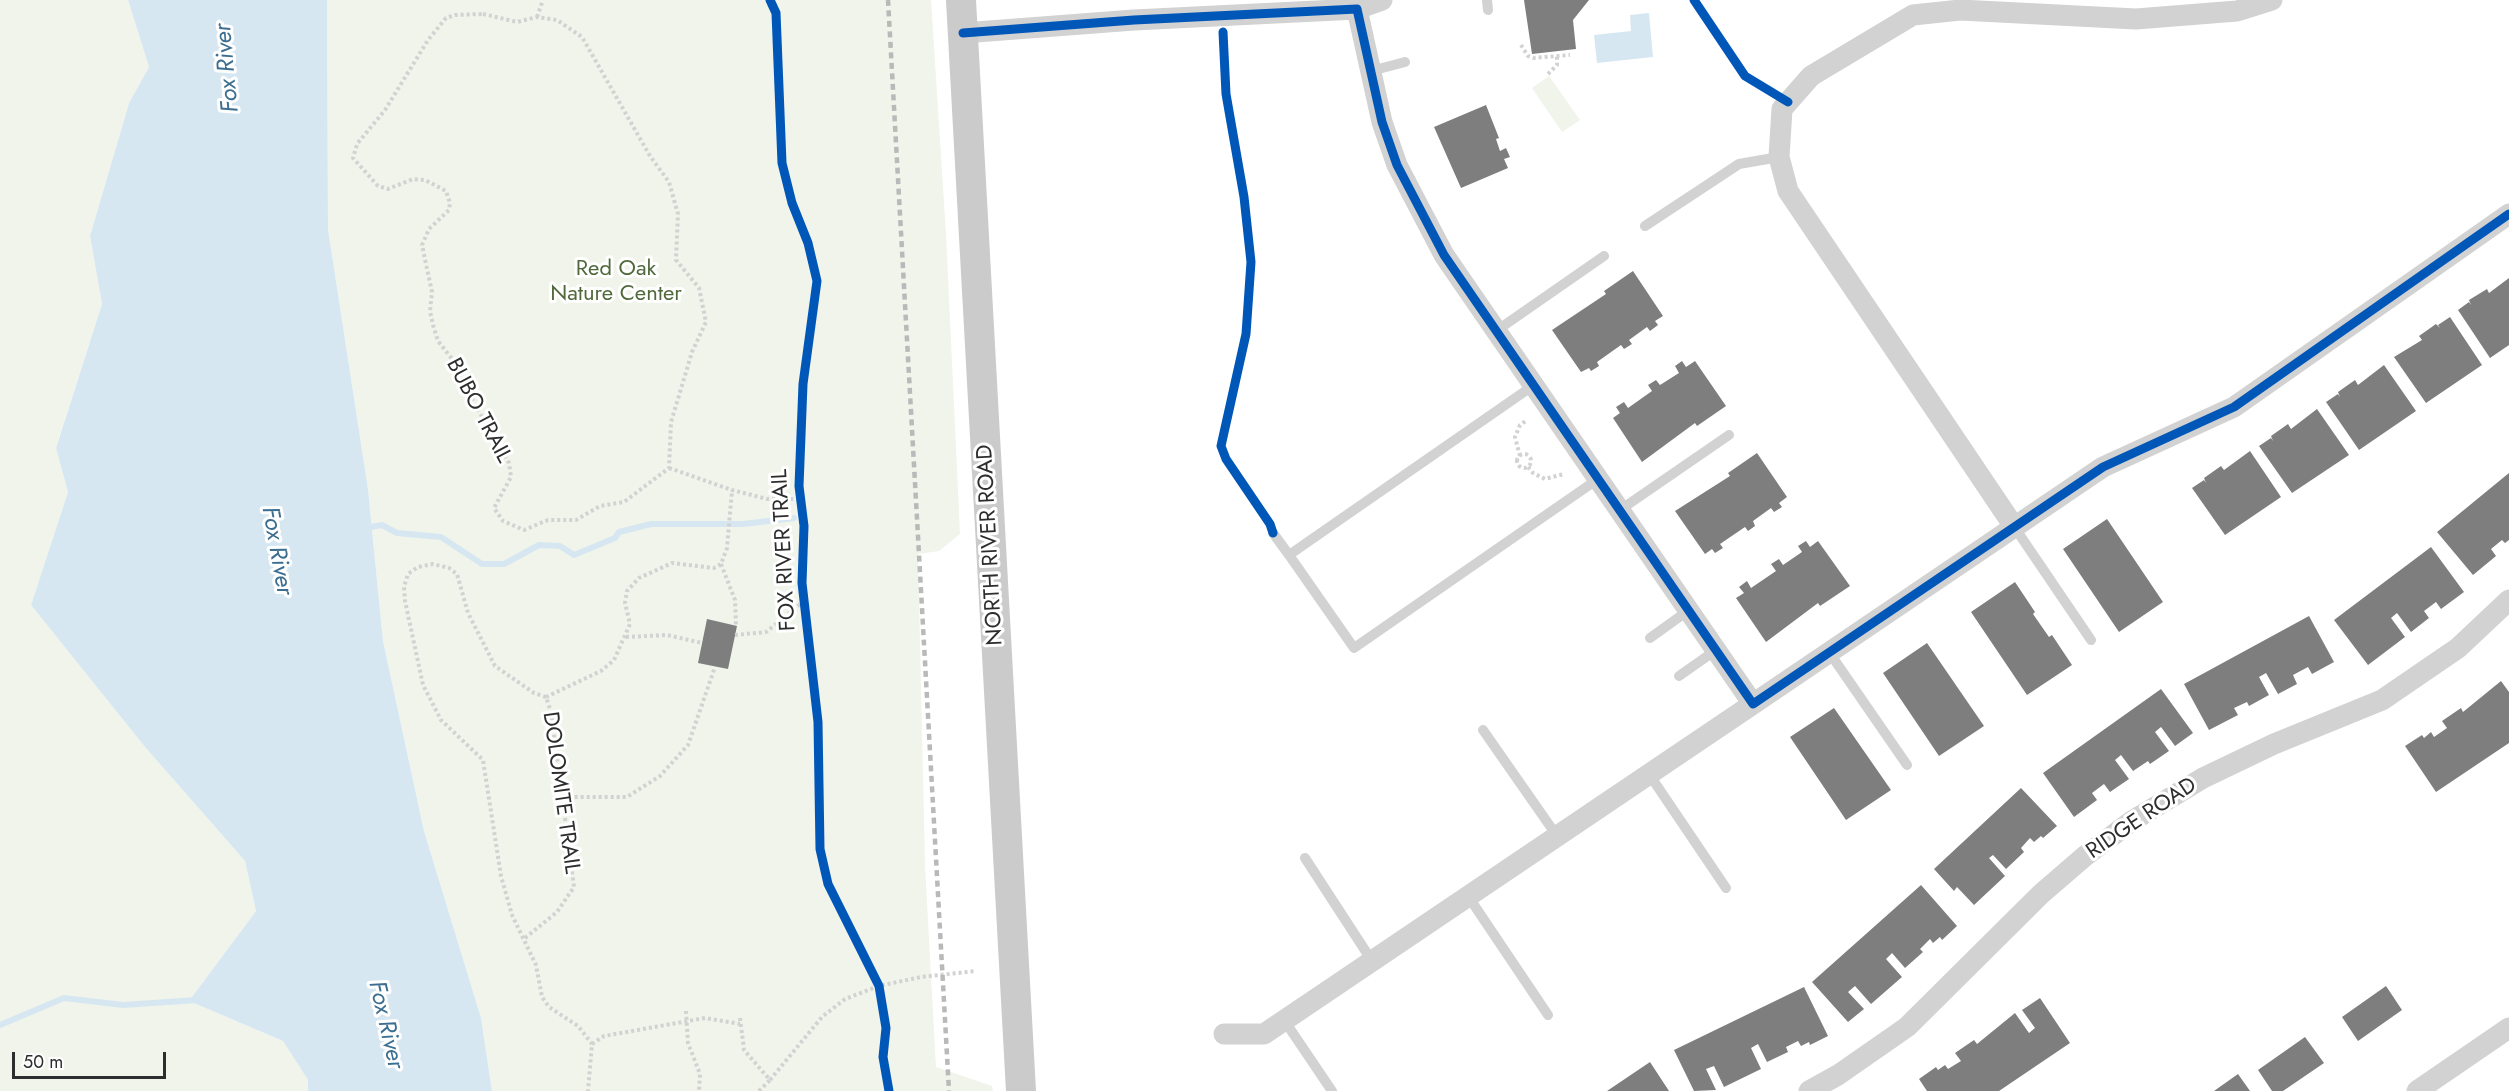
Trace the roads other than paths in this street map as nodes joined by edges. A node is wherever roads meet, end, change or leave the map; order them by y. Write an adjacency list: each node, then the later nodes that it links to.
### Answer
1 (961, 0): 5 (main road, NORTH RIVER ROAD)
2 (1382, 0): 4 (street)
3 (2272, 0): 8 (street)
4 (1357, 9): 5 (street); 7 (street)
5 (963, 33): 40 (main road, NORTH RIVER ROAD)
6 (1405, 62): 7 (lane)
7 (1371, 71): 12 (street)
8 (1779, 157): 10 (lane); 17 (street)
9 (2509, 214): 17 (street)
10 (1645, 226)
11 (1604, 256): 12 (lane)
12 (1496, 331): 13 (street)
13 (1534, 385): 15 (street); 19 (lane)
14 (1729, 435): 16 (lane)
15 (1598, 479): 16 (street); 19 (lane)
16 (1620, 510): 21 (street)
17 (2015, 528): 23 (lane); 25 (street)
18 (1273, 533): 19 (lane)
19 (1289, 555)
20 (2509, 600): 42 (street, RIDGE ROAD)
21 (1689, 610): 22 (lane); 24 (street)
22 (1650, 638)
23 (2091, 640)
24 (1716, 650): 26 (lane); 27 (street)
25 (1829, 652): 27 (street); 29 (lane)
26 (1679, 676)
27 (1753, 704): 30 (street)
28 (1483, 730): 31 (lane)
29 (1907, 765)
30 (1649, 774): 31 (street); 33 (lane)
31 (1557, 836): 34 (street)
32 (1305, 858): 35 (lane)
33 (1726, 888)
34 (1468, 896): 35 (street); 36 (lane)
35 (1372, 961): 37 (street)
36 (1548, 1015)
37 (1284, 1020): 39 (street); 41 (lane)
38 (2509, 1028): 43 (street)
39 (1224, 1034)
40 (1021, 1091)
41 (1332, 1091)
42 (1809, 1091)
43 (2417, 1091)

